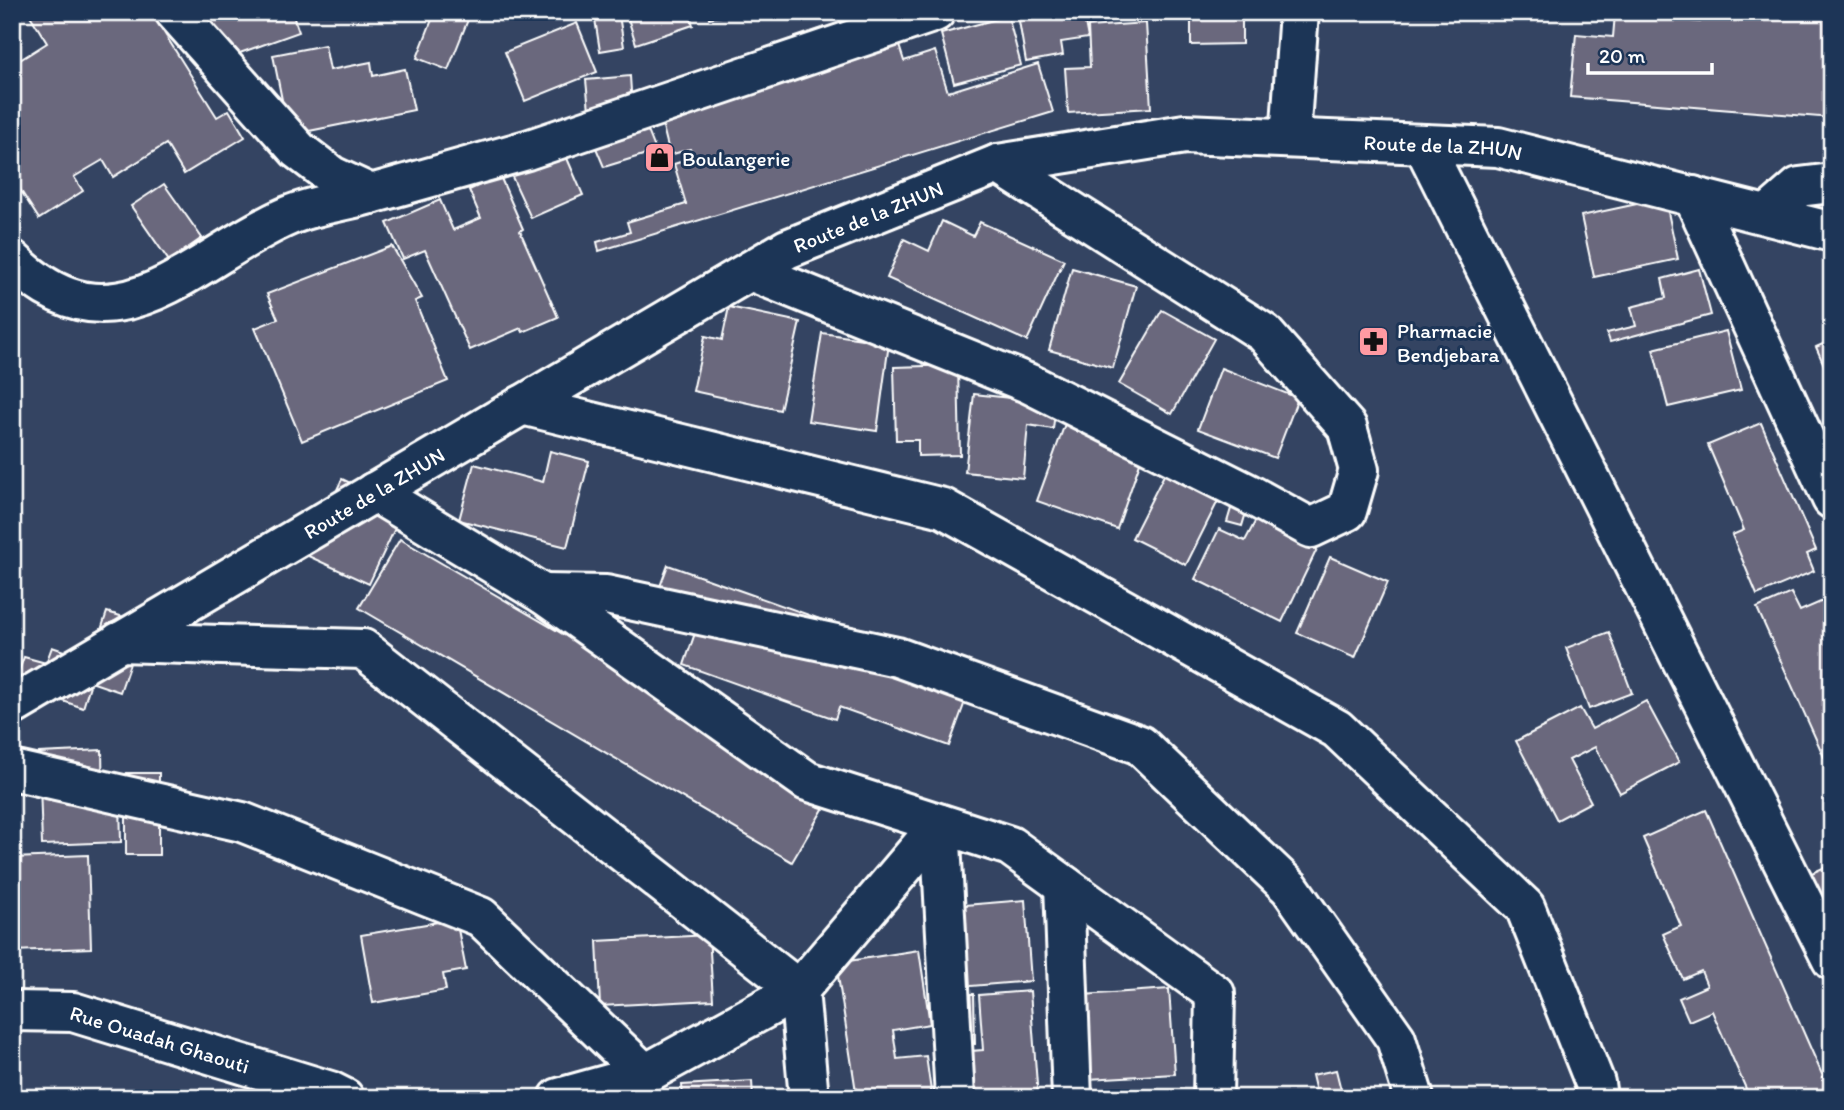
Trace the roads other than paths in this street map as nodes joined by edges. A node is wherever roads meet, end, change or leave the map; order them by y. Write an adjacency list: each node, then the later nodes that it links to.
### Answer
1 (175, 12): 8 (street)
2 (934, 12): 8 (street)
3 (1299, 12): 4 (street)
4 (1290, 138): 5 (street, Route de la ZHUN); 6 (street, Route de la ZHUN)
5 (1423, 144): 9 (street, Route de la ZHUN); 23 (street)
6 (998, 164): 13 (street, Route de la ZHUN); 13 (street)
7 (1832, 183): 10 (street)
8 (371, 194): 12 (street)
9 (1693, 196): 10 (street, Route de la ZHUN); 16 (street)
10 (1768, 215): 11 (street, Route de la ZHUN)
11 (1832, 232)
12 (12, 260)
13 (750, 271): 14 (street, Route de la ZHUN)
14 (522, 405): 15 (street, Route de la ZHUN); 34 (street)
15 (374, 492): 17 (street); 18 (street, Route de la ZHUN)
16 (1832, 499)
17 (543, 594): 21 (street); 33 (street)
18 (119, 642): 19 (street, Route de la ZHUN); 24 (street)
19 (12, 706)
20 (12, 770): 26 (street)
21 (940, 824): 22 (street); 24 (street); 30 (street)
22 (1064, 885): 31 (street); 32 (street)
23 (1832, 960)
24 (799, 990): 26 (street); 29 (street)
25 (12, 1011): 27 (street, Rue Ouadah Ghaouti)
26 (645, 1074): 28 (street)
27 (344, 1098)
28 (559, 1098)
29 (809, 1098)
30 (955, 1098)
31 (1072, 1098)
32 (1213, 1098)
33 (1415, 1098)
34 (1597, 1098)

